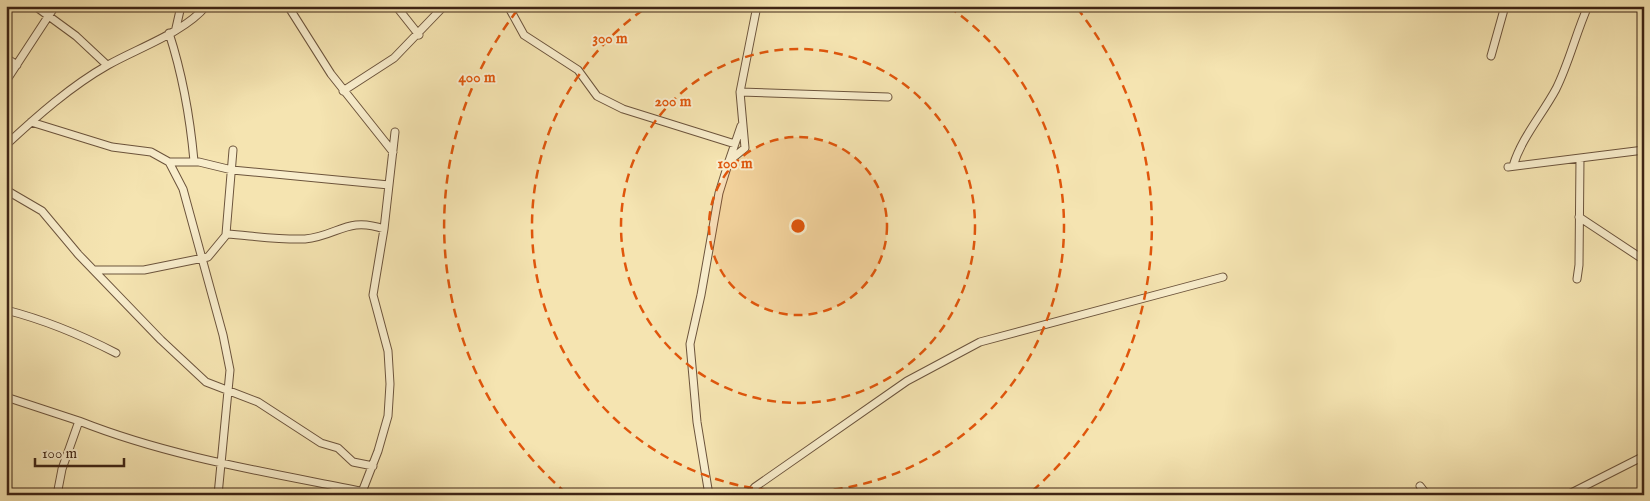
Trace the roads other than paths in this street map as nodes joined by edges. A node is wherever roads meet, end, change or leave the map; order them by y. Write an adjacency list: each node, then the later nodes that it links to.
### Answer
1 (34, 6): 12 (street)
2 (55, 6): 12 (street)
3 (181, 6): 13 (street)
4 (206, 6): 13 (street)
5 (288, 6): 21 (street)
6 (396, 6): 15 (street)
7 (444, 6): 15 (street)
8 (508, 6): 27 (street)
9 (757, 6): 22 (street)
10 (1505, 6): 16 (street)
11 (1588, 6): 32 (street)
12 (49, 16): 18 (street); 19 (street)
13 (176, 28): 14 (street)
14 (169, 33): 19 (street); 33 (street)
15 (419, 35): 21 (street)
16 (1491, 56)
17 (6, 58): 18 (street)
18 (17, 65): 20 (street)
19 (107, 66): 24 (street)
20 (6, 81)
21 (343, 91): 31 (street)
22 (740, 92): 23 (street); 25 (street)
23 (888, 98)
24 (31, 122): 28 (street); 35 (street)
25 (742, 126): 27 (street); 34 (street)
26 (395, 132): 31 (street)
27 (735, 144): 34 (street)
28 (6, 146)
29 (233, 150): 36 (street)
30 (1644, 150): 32 (street)
31 (393, 152): 37 (street)
32 (1580, 158): 39 (street)
33 (194, 161): 35 (street); 36 (street)
34 (729, 161): 61 (street)
35 (169, 162): 42 (street)
36 (232, 170): 37 (street); 41 (street)
37 (389, 185): 40 (street)
38 (6, 190): 44 (street)
39 (1578, 217): 43 (street); 46 (street)
40 (384, 229): 41 (street); 54 (street)
41 (226, 234): 42 (street)
42 (201, 258): 44 (street); 49 (street)
43 (1644, 260)
44 (94, 270): 49 (street)
45 (1223, 277): 62 (street)
46 (1577, 279)
47 (6, 310): 48 (street)
48 (116, 353)
49 (228, 391): 53 (street); 54 (street)
50 (6, 397): 51 (street)
51 (79, 421): 53 (street); 59 (street)
52 (1644, 456): 64 (street)
53 (222, 464): 57 (street); 60 (street)
54 (373, 466): 57 (street)
55 (1420, 486): 63 (street)
56 (6, 492): 58 (street)
57 (362, 493)
58 (15, 495)
59 (58, 495)
60 (218, 495)
61 (709, 495)
62 (748, 495)
63 (1427, 495)
64 (1567, 495)

